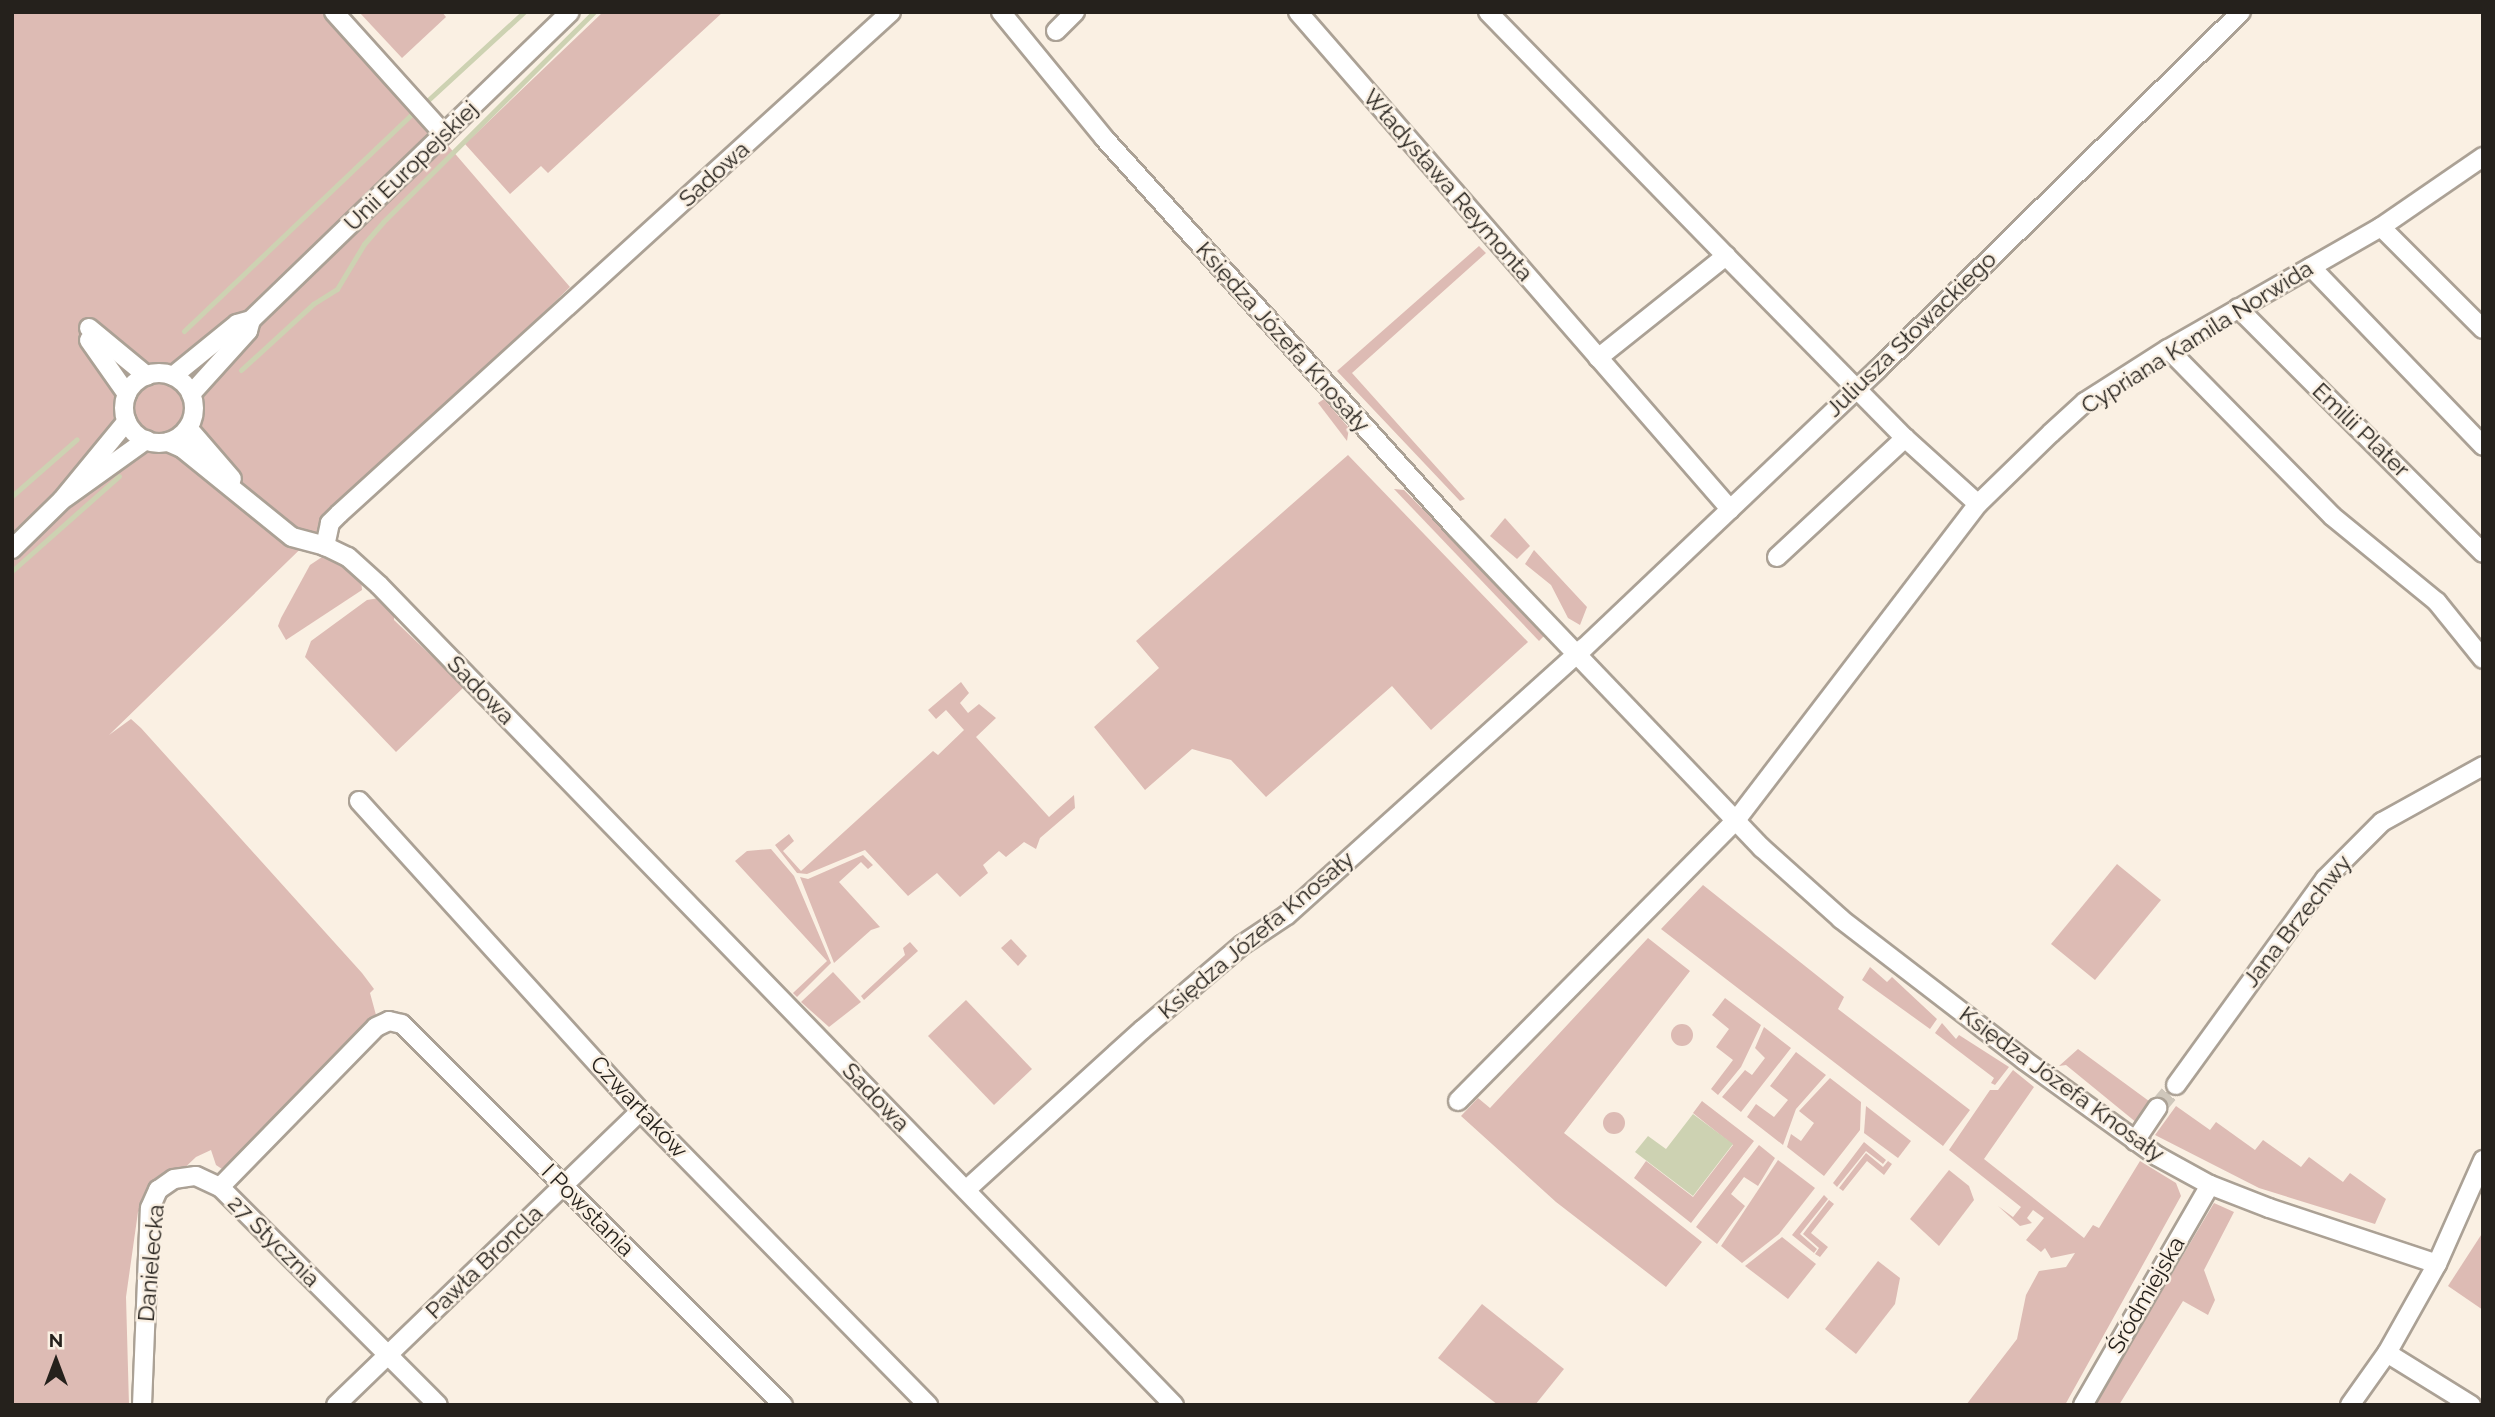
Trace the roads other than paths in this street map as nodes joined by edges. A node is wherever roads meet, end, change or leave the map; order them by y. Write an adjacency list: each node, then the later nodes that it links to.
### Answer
1 (334, 12): 10 (street)
2 (570, 12): 10 (street, Unii Europejskiej)
3 (891, 12): 35 (street, Sadowa)
4 (1001, 12): 39 (street, Księdza Józefa Knosały)
5 (1075, 12): 9 (street)
6 (1298, 12): 19 (street, Władysława Reymonta)
7 (1488, 12): 13 (street)
8 (2241, 12): 22 (street, Juliusza Słowackiego)
9 (1056, 31)
10 (444, 134): 16 (street, Unii Europejskiej)
11 (2483, 157): 12 (street, Cypriana Kamila Norwida)
12 (2381, 226): 14 (street, Cypriana Kamila Norwida); 17 (street)
13 (1726, 256): 19 (street); 22 (street)
14 (2311, 267): 15 (street, Cypriana Kamila Norwida); 30 (street)
15 (2238, 308): 18 (street, Cypriana Kamila Norwida); 37 (street, Emilii Plater)
16 (251, 320): 21 (street, Unii Europejskiej); 24 (street, Unii Europejskiej)
17 (2483, 329)
18 (2168, 349): 33 (street, Cypriana Kamila Norwida); 40 (street)
19 (1598, 358): 34 (street, Władysława Reymonta)
20 (147, 376): 21 (street); 23 (street); 23 (street)
21 (173, 376): 24 (street)
22 (1857, 388): 27 (street); 34 (street, Juliusza Słowackiego)
23 (127, 394): 25 (street)
24 (191, 394): 26 (street)
25 (127, 421): 28 (street); 31 (street)
26 (188, 428): 29 (street); 32 (street)
27 (1905, 438): 33 (street); 38 (street)
28 (146, 440): 29 (street); 31 (street)
29 (169, 442): 32 (street)
30 (2483, 446)
31 (62, 500): 36 (street)
32 (249, 501): 35 (street)
33 (1978, 504): 43 (street, Cypriana Kamila Norwida)
34 (1730, 509): 39 (street, Juliusza Słowackiego)
35 (326, 546): 54 (street, Sadowa)
36 (12, 549)
37 (2483, 552)
38 (1777, 557)
39 (1577, 652): 43 (street, Księdza Józefa Knosały); 54 (street, Księdza Józefa Knosały)
40 (2483, 659)
41 (2483, 766): 45 (street, Jana Brzechwy)
42 (359, 801): 48 (street, Czwartaków)
43 (1737, 820): 46 (street); 49 (street, Księdza Józefa Knosały)
44 (389, 1021): 52 (street, I Powstania); 53 (street, 27 Stycznia)
45 (2176, 1085)
46 (1458, 1101)
47 (2157, 1108): 49 (street)
48 (640, 1111): 52 (street, Pawła Broncla); 62 (street, Czwartaków)
49 (2135, 1141): 51 (street, Księdza Józefa Knosały)
50 (2483, 1160): 55 (street)
51 (2210, 1185): 55 (street, Księdza Józefa Knosały); 64 (street, Śródmiejska)
52 (563, 1186): 57 (street, Pawła Broncla); 61 (street, I Powstania)
53 (220, 1187): 57 (street, 27 Stycznia); 58 (street, Danielecka)
54 (965, 1190): 63 (street, Sadowa)
55 (2437, 1264): 56 (street)
56 (2386, 1353): 65 (street); 66 (street)
57 (387, 1354): 59 (street, Pawła Broncla); 60 (street, 27 Stycznia)
58 (142, 1405)
59 (336, 1405)
60 (438, 1405)
61 (783, 1405)
62 (928, 1405)
63 (1174, 1405)
64 (2083, 1405)
65 (2350, 1405)
66 (2471, 1405)

